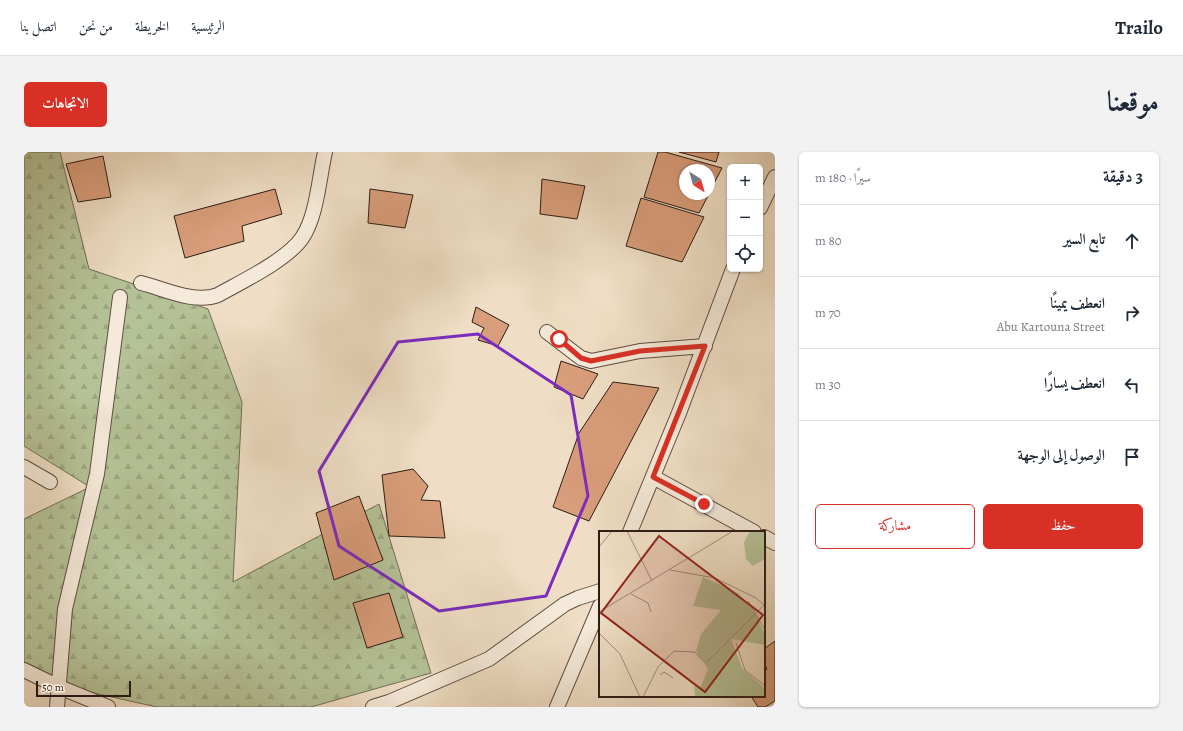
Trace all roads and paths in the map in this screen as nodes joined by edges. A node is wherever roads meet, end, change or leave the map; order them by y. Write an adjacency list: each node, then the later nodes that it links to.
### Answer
1 (325, 152): 5 (street)
2 (775, 177): 3 (street)
3 (763, 202)
4 (732, 272): 8 (street)
5 (141, 283)
6 (120, 297): 19 (street)
7 (547, 332): 8 (street)
8 (705, 346): 10 (street)
9 (24, 467): 11 (street)
10 (653, 477): 12 (street); 13 (street)
11 (50, 482)
12 (630, 531)
13 (752, 531)
14 (765, 539): 15 (street)
15 (775, 544)
16 (599, 591): 22 (street)
17 (599, 608): 23 (street)
18 (24, 670): 19 (street)
19 (59, 687): 20 (street); 21 (street)
20 (57, 707)
21 (108, 707)
22 (373, 707)
23 (557, 707)

